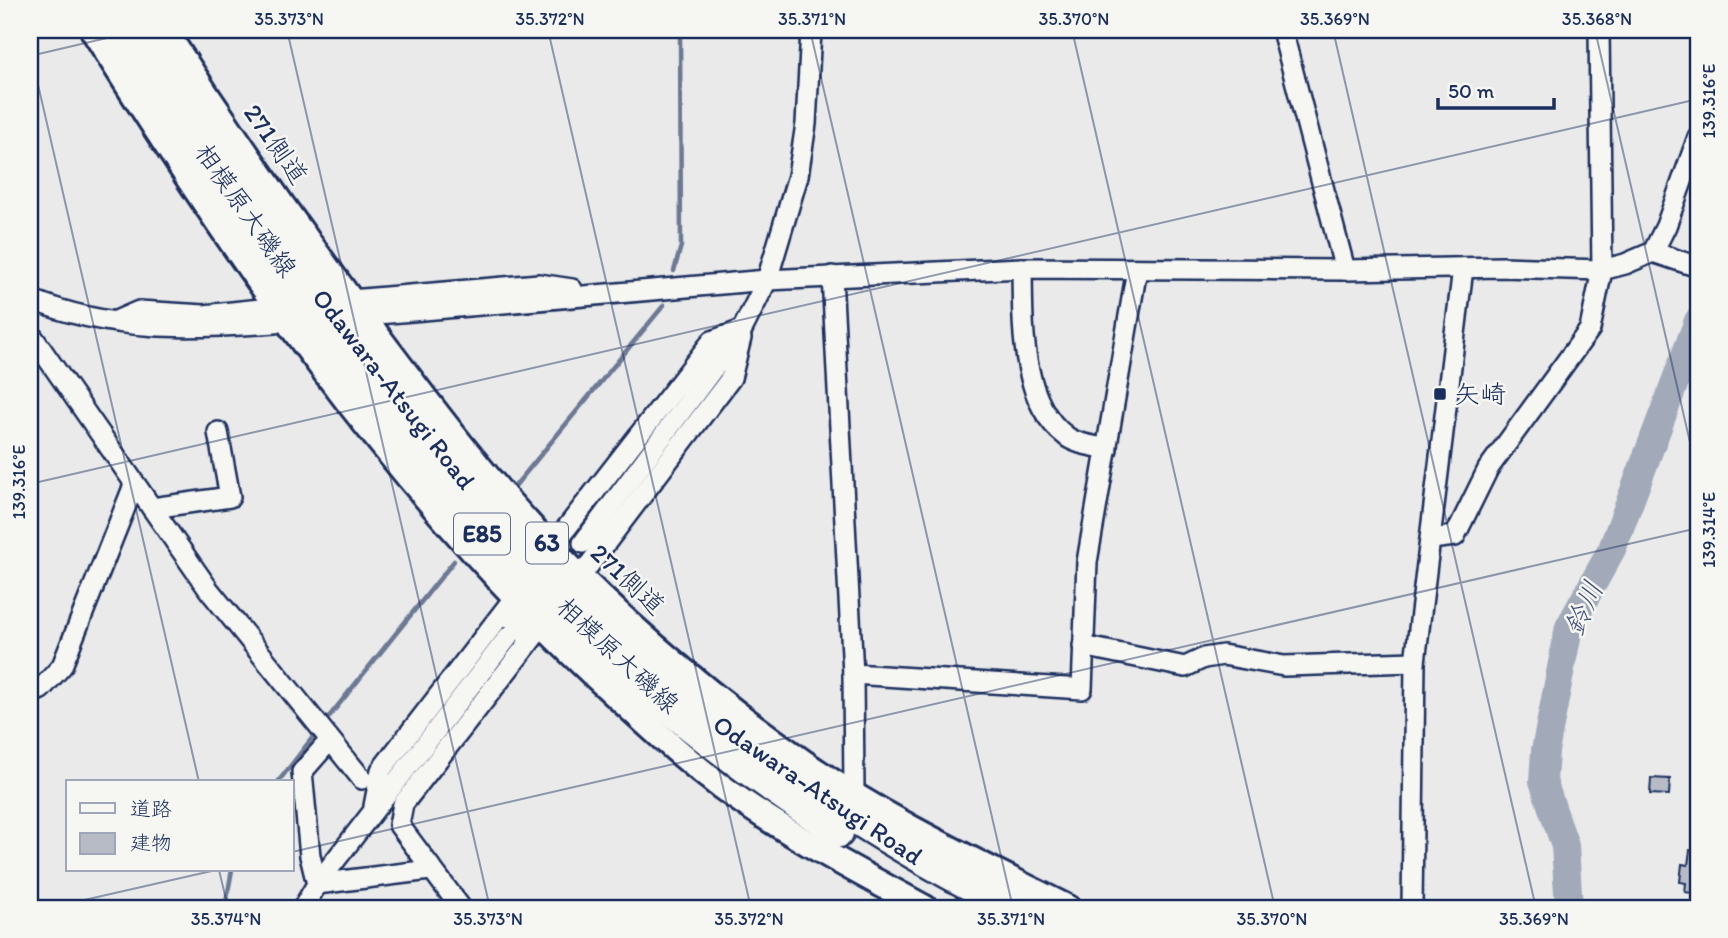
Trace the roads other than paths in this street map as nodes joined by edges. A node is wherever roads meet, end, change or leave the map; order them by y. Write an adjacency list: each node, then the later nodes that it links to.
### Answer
1 (93, 30): 22 (main road, 相模原大磯線 / 63)
2 (120, 30): 49 (highway, Odawara-Atsugi Road / E85)
3 (146, 30): 50 (highway, Odawara-Atsugi Road / E85)
4 (164, 30): 20 (main road, 271側道 / 63)
5 (811, 30): 17 (street)
6 (1282, 30): 14 (street)
7 (1599, 30): 15 (street)
8 (1698, 137): 9 (street)
9 (1653, 252): 10 (street); 15 (street)
10 (1698, 267)
11 (1022, 268): 13 (street); 16 (street); 26 (street)
12 (1463, 268): 14 (street); 15 (street); 30 (street)
13 (1137, 269): 14 (street); 26 (street)
14 (1345, 270)
15 (1602, 270): 30 (street)
16 (832, 276): 17 (street); 38 (street)
17 (766, 280): 18 (street); 23 (street)
18 (603, 294): 20 (street); 21 (street)
19 (30, 299): 22 (street)
20 (351, 300): 29 (main road, 271側道 / 63)
21 (378, 314)
22 (277, 315): 33 (main road, 相模原大磯線 / 63)
23 (742, 330): 29 (street); 31 (street); 32 (street)
24 (30, 333): 27 (street)
25 (218, 432): 28 (street)
26 (1107, 449): 36 (street)
27 (134, 485): 28 (street); 39 (street)
28 (152, 508): 40 (street)
29 (558, 539): 32 (main road, 271側道 / 63)
30 (1431, 539): 37 (street)
31 (583, 542)
32 (586, 570): 42 (main road, 271側道 / 63)
33 (508, 607): 34 (main road, 相模原大磯線 / 63); 43 (street)
34 (536, 633): 44 (street); 48 (main road, 相模原大磯線 / 63)
35 (509, 636): 43 (street)
36 (1083, 646): 37 (street); 38 (street)
37 (1415, 662): 52 (street)
38 (853, 674): 42 (street)
39 (30, 694)
40 (323, 731): 41 (street); 45 (street)
41 (362, 779)
42 (854, 794): 51 (main road, 271側道 / 63)
43 (373, 812): 45 (street)
44 (430, 870): 45 (street); 47 (street)
45 (317, 884): 46 (street)
46 (303, 908)
47 (461, 908)
48 (925, 908)
49 (973, 908)
50 (1012, 908)
51 (1069, 908)
52 (1412, 908)

